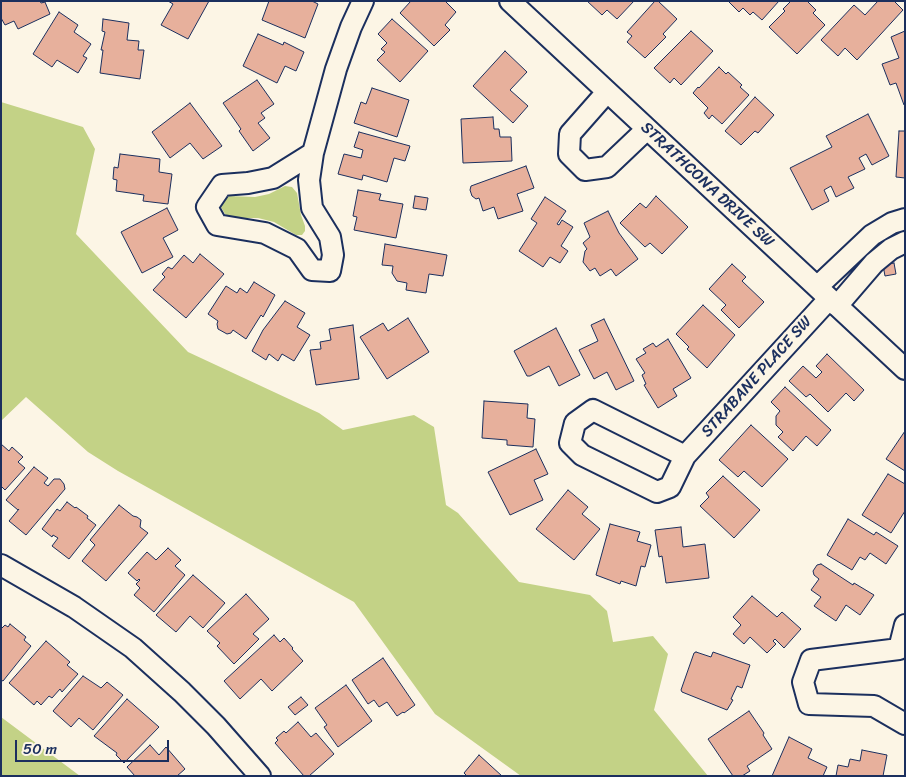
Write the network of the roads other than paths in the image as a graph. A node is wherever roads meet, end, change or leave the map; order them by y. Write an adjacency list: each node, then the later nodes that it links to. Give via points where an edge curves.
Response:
1 (363, 1): 5 (street, via 336,69)
2 (510, 1): 3 (street, STRATHCONA DRIVE SW)
3 (607, 92): 4 (street, STRATHCONA DRIVE SW); 4 (street, via 570,134 569,154 584,170 607,167)
4 (646, 129): 8 (street, STRATHCONA DRIVE SW)
5 (313, 152): 5 (street, via 273,178 222,185 207,207 217,224 265,233 296,249 312,270 330,271 334,255 330,236 312,208 309,180)
6 (905, 219): 8 (street, via 872,235)
7 (905, 242): 8 (street)
8 (828, 297): 9 (street, STRATHCONA DRIVE SW); 10 (street, STRABANE PLACE SW)
9 (905, 369)
10 (686, 456): 10 (street, STRABANE PLACE SW, via 593,410 575,423 570,442 582,455 657,492 670,487)
11 (1, 564): 15 (street, via 74,607 133,648 216,726)
12 (905, 625): 13 (street)
13 (902, 652): 14 (street, via 812,660 803,682 809,704 874,706)
14 (905, 724)
15 (260, 776)

